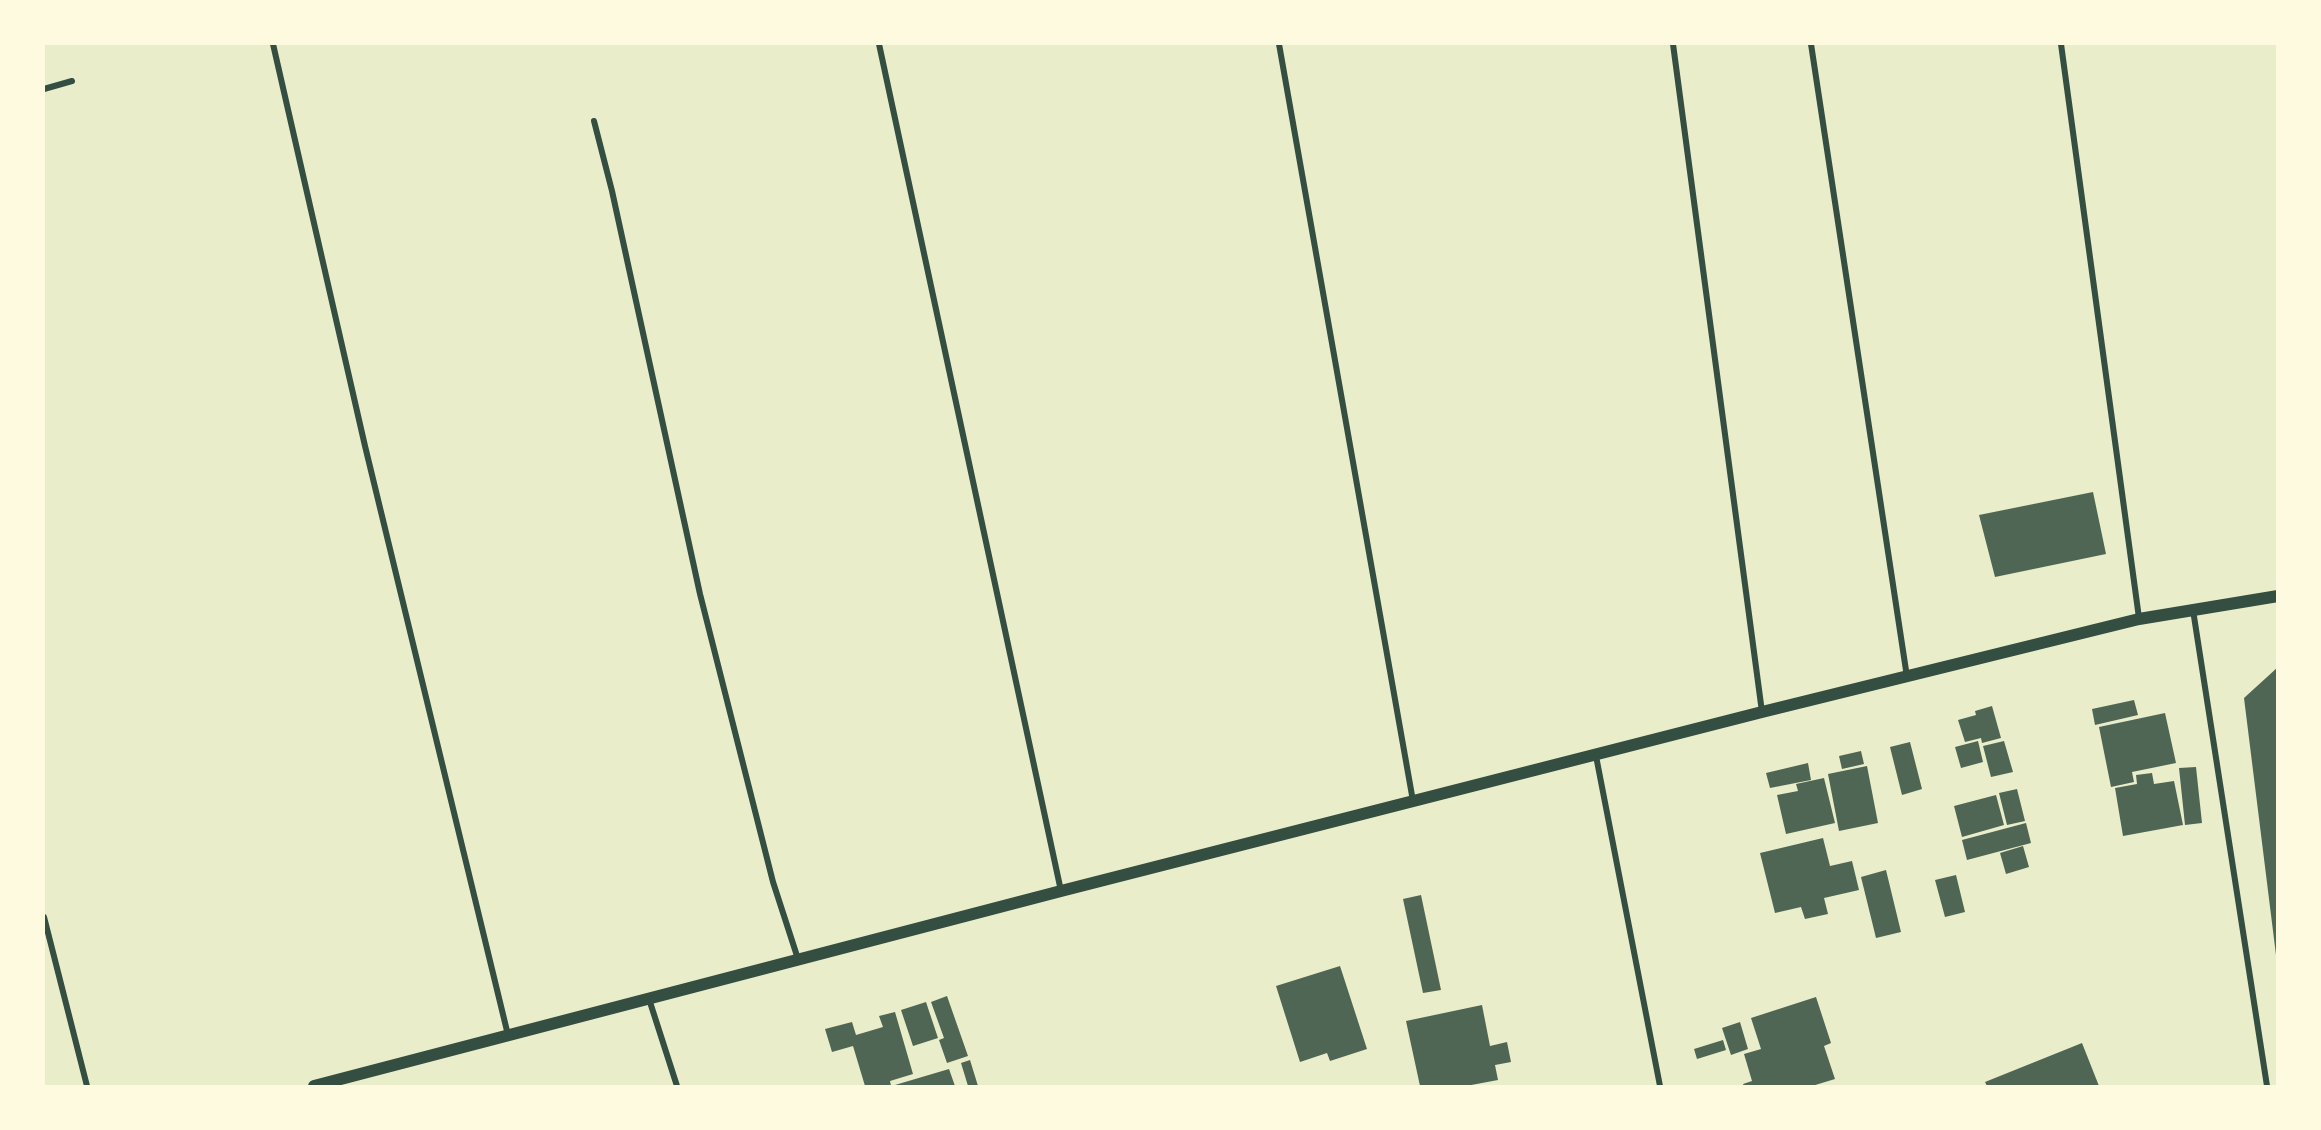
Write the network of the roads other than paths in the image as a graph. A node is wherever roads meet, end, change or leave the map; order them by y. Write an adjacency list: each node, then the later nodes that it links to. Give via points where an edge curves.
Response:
1 (273, 44): 21 (street, via 364,446)
2 (879, 44): 17 (street)
3 (1279, 44): 16 (street)
4 (1673, 44): 14 (street)
5 (1811, 44): 13 (street)
6 (2061, 44): 12 (street)
7 (72, 81): 8 (street)
8 (44, 89)
9 (594, 121): 19 (street, via 700,594 773,882)
10 (2277, 596): 11 (main road)
11 (2193, 609): 12 (main road); 26 (street)
12 (2139, 619): 13 (main road)
13 (1907, 678): 14 (main road)
14 (1762, 712): 15 (main road)
15 (1596, 756): 16 (main road); 25 (street)
16 (1414, 802): 17 (main road)
17 (1061, 891): 19 (main road)
18 (44, 917): 22 (street)
19 (798, 959): 20 (main road)
20 (648, 998): 21 (main road); 24 (street)
21 (508, 1035): 23 (main road)
22 (87, 1086)
23 (314, 1086)
24 (677, 1086)
25 (1660, 1086)
26 (2267, 1086)

